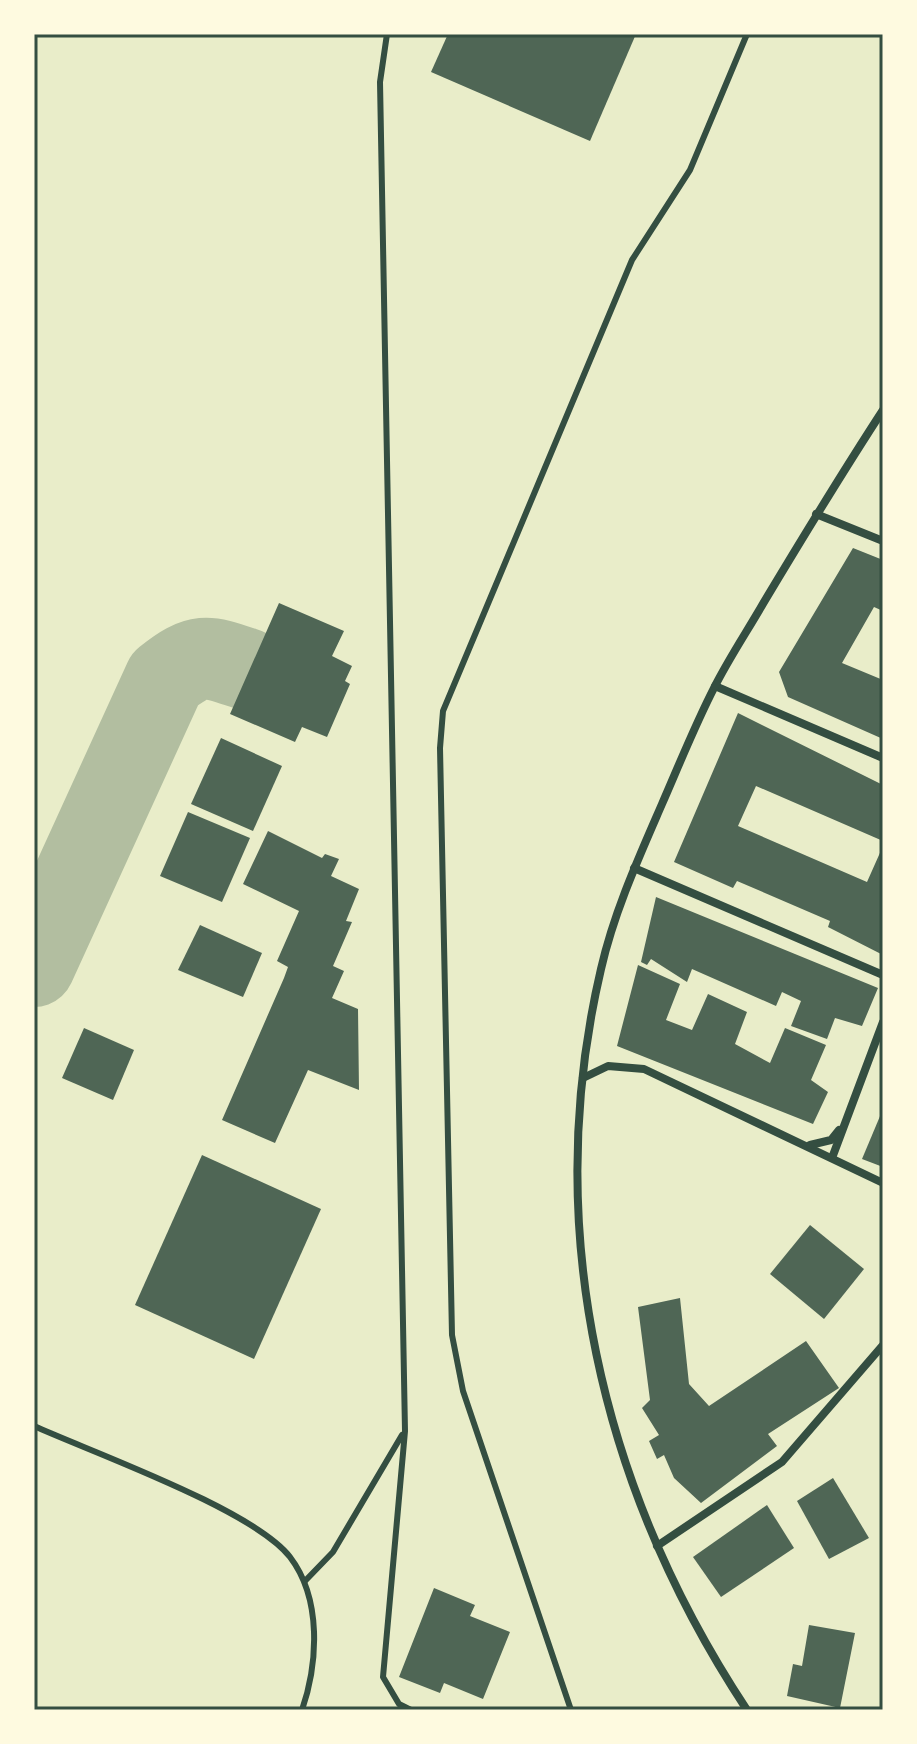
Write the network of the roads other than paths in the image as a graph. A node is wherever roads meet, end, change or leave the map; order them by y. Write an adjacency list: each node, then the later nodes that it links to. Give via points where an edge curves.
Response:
1 (387, 34): 18 (lane, via 380,98)
2 (747, 34): 23 (lane, via 690,170 632,260 443,711 452,1335 463,1391)
3 (883, 410): 4 (street)
4 (816, 514): 5 (street); 6 (street)
5 (883, 541)
6 (715, 686): 7 (street); 8 (street)
7 (883, 758)
8 (634, 868): 9 (street); 11 (street, via 601,968)
9 (883, 975)
10 (883, 1022): 12 (street)
11 (583, 1078): 13 (street, via 608,1066 644,1069); 19 (street, via 576,1131 577,1217 588,1314 610,1421)
12 (841, 1128): 13 (street, via 831,1140); 14 (street)
13 (809, 1145): 14 (street)
14 (832, 1158): 15 (street)
15 (883, 1183)
16 (883, 1345): 19 (street, via 782,1462)
17 (34, 1426): 20 (lane, via 243,1519 289,1555)
18 (405, 1431): 20 (lane, via 333,1552); 22 (lane, via 383,1677 399,1704)
19 (657, 1546): 24 (street)
20 (305, 1581): 21 (lane, via 315,1661)
21 (302, 1710)
22 (411, 1710)
23 (571, 1710)
24 (747, 1710)

